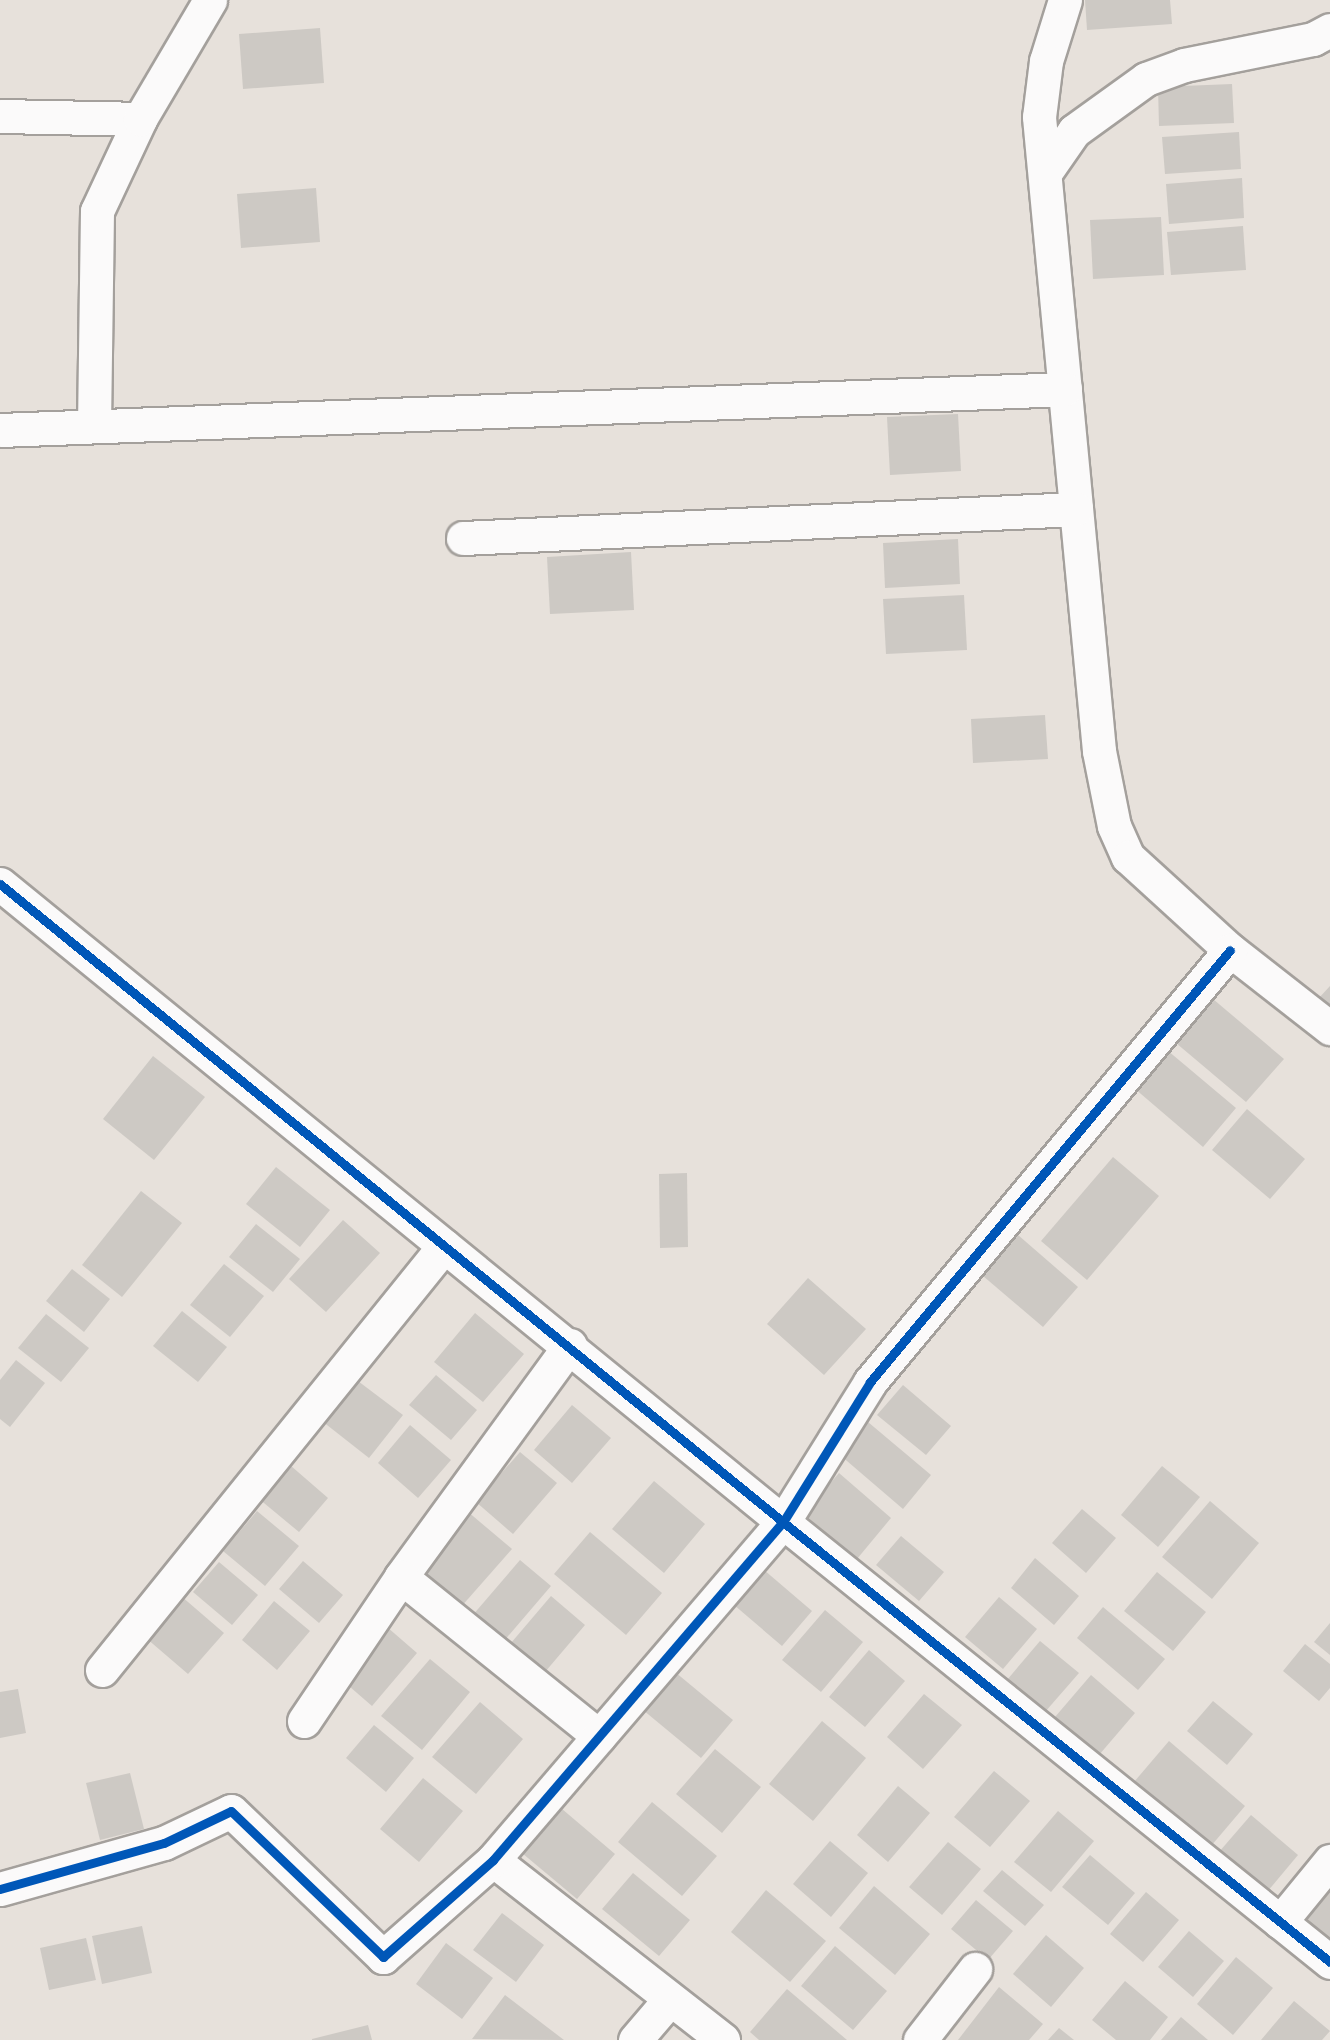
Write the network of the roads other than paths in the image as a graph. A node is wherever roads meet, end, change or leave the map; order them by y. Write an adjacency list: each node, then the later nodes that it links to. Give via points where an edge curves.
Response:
1 (211, 0): 5 (street)
2 (1065, 0): 6 (street, via 1046,61 1039,117)
3 (1330, 30): 6 (street, via 1312,39 1184,65 1146,79 1074,131)
4 (0, 116): 5 (street)
5 (140, 119): 8 (street, via 97,211)
6 (1045, 173): 7 (street)
7 (1065, 389): 8 (street); 10 (street)
8 (94, 426): 9 (street)
9 (0, 430)
10 (1076, 509): 11 (street); 13 (street, via 1098,751 1114,826 1128,857)
11 (463, 538)
12 (0, 884): 15 (street)
13 (1230, 950): 14 (street); 17 (street, via 870,1382)
14 (1330, 1028)
15 (444, 1246): 16 (street); 19 (street)
16 (570, 1345): 17 (street); 18 (street)
17 (783, 1522): 21 (street); 25 (street)
18 (401, 1577): 20 (street); 21 (street)
19 (102, 1670)
20 (304, 1721)
21 (599, 1737): 22 (street)
22 (493, 1860): 24 (street, via 383,1957 231,1811 164,1843); 28 (street)
23 (1330, 1861): 25 (street)
24 (0, 1889)
25 (1280, 1922): 26 (street)
26 (1330, 1962)
27 (975, 1969): 31 (street)
28 (670, 1999): 29 (street); 30 (street)
29 (635, 2040)
30 (723, 2040)
31 (920, 2040)

